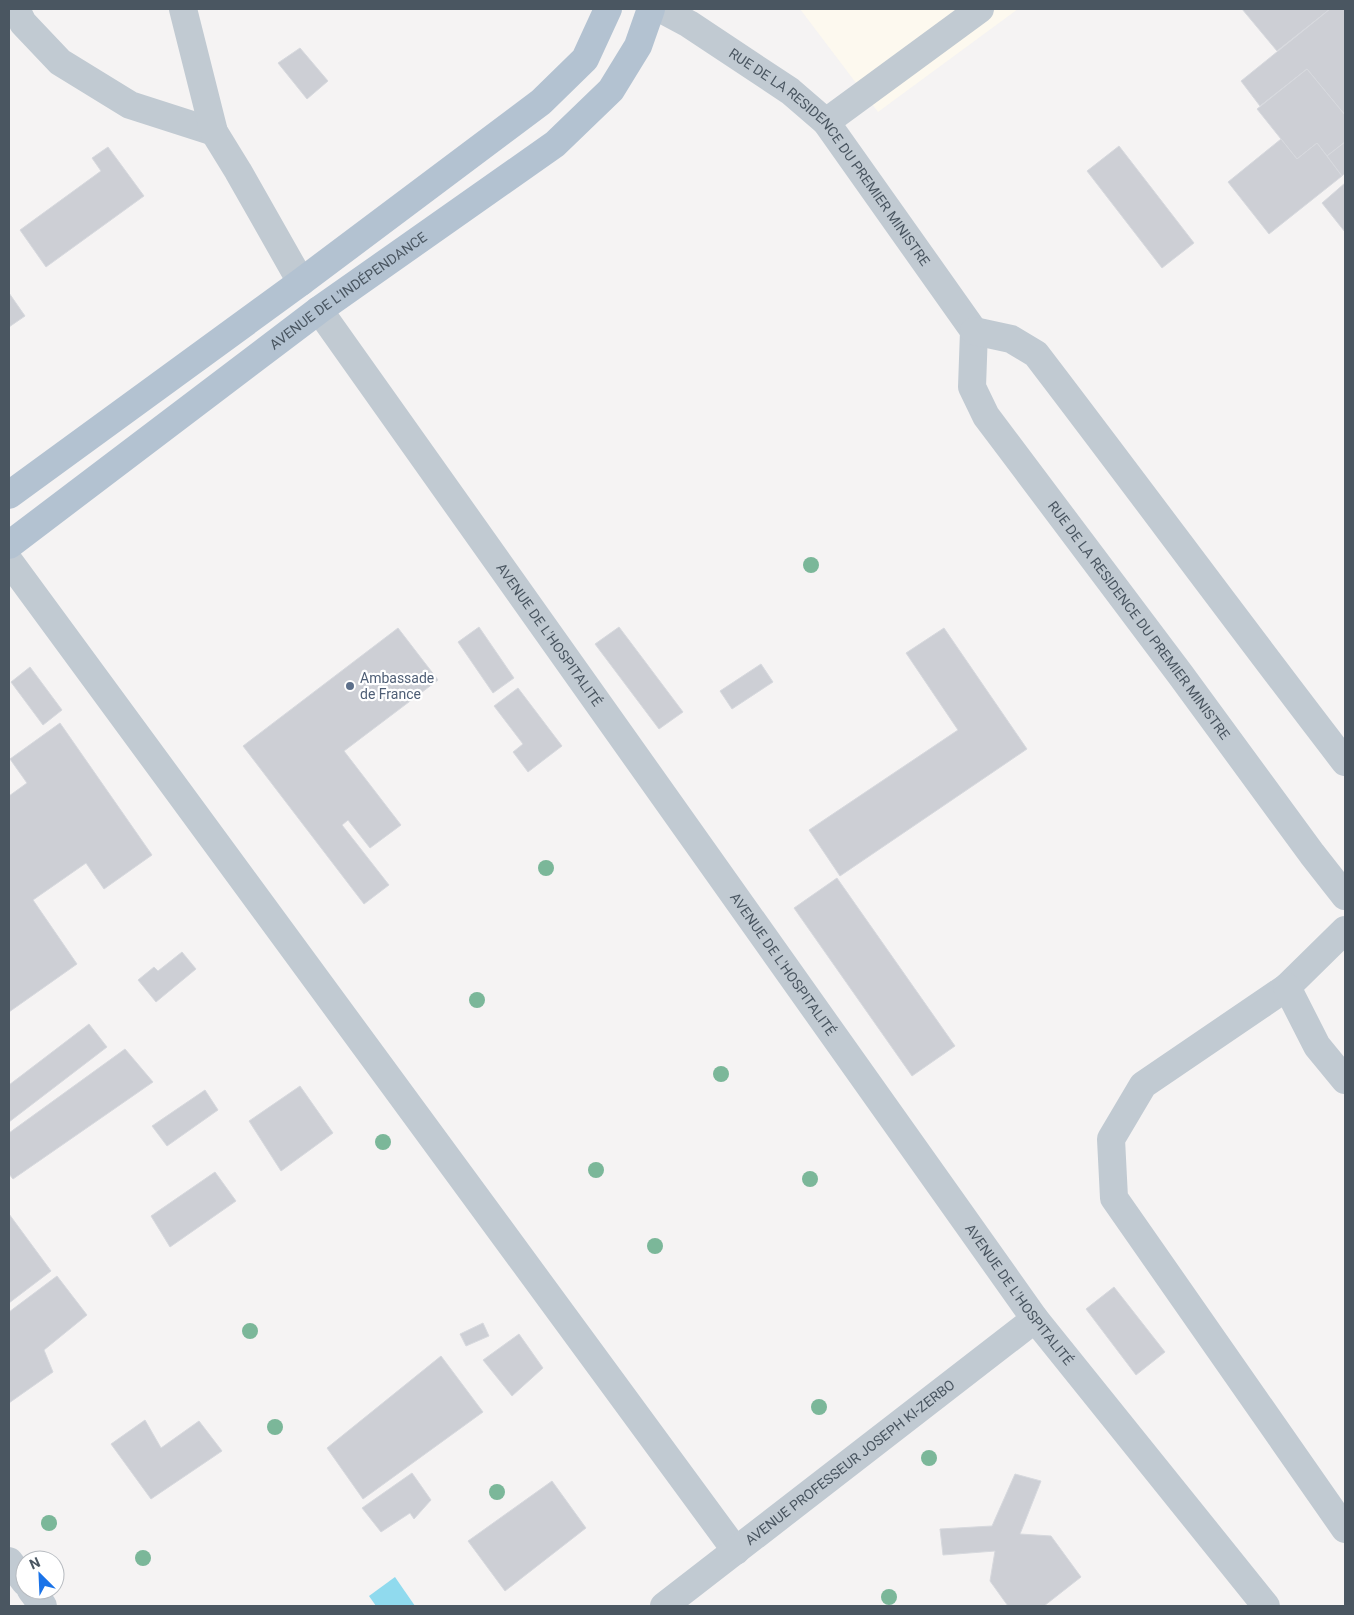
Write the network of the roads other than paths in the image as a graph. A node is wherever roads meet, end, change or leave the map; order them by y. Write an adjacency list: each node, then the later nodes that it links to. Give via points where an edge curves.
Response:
1 (16, 9): 8 (street, via 23,23 60,62 130,105)
2 (182, 9): 8 (street)
3 (608, 9): 9 (main road, via 585,59 541,102)
4 (651, 9): 10 (main road, AVENUE DE L'INDÉPENDANCE, via 638,46 612,90 555,144)
5 (661, 9): 7 (street, RUE DE LA RESIDENCE DU PREMIER MINISTRE, via 790,91)
6 (980, 9): 7 (street)
7 (826, 122): 11 (street, RUE DE LA RESIDENCE DU PREMIER MINISTRE)
8 (214, 132): 9 (street)
9 (301, 282): 12 (main road)
10 (318, 310): 13 (main road, AVENUE DE L'INDÉPENDANCE); 20 (street, AVENUE DE L'HOSPITALITÉ)
11 (974, 331): 15 (street, via 1011,339 1036,354); 16 (street, RUE DE LA RESIDENCE DU PREMIER MINISTRE, via 972,387 986,416)
12 (9, 495)
13 (9, 545)
14 (9, 562): 22 (street)
15 (1345, 762)
16 (1345, 896)
17 (1345, 930): 18 (street)
18 (1287, 987): 19 (street, via 1316,1046); 21 (street, via 1143,1085 1110,1139 1114,1198)
19 (1345, 1080)
20 (1035, 1319): 22 (street, AVENUE PROFESSEUR JOSEPH KI-ZERBO); 24 (street, AVENUE DE L'HOSPITALITÉ)
21 (1345, 1529)
22 (736, 1551): 23 (street, AVENUE PROFESSEUR JOSEPH KI-ZERBO)
23 (664, 1606)
24 (1266, 1606)

